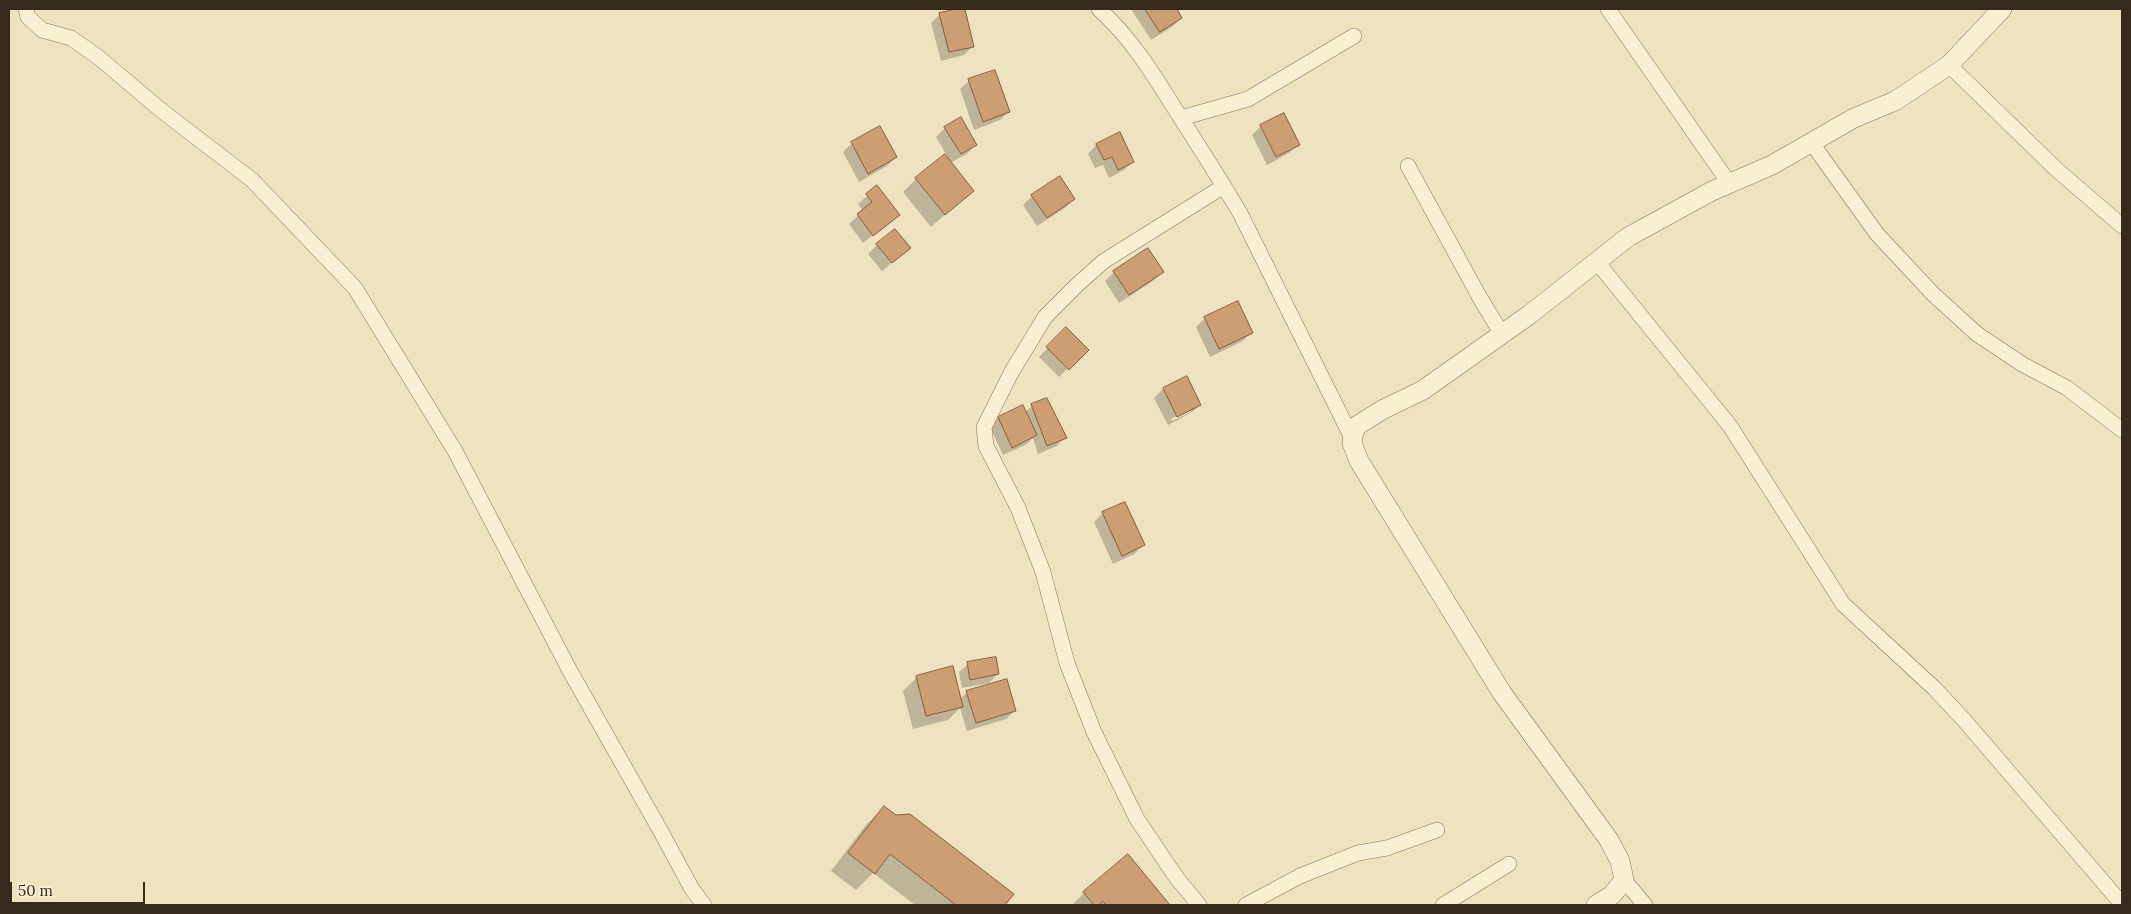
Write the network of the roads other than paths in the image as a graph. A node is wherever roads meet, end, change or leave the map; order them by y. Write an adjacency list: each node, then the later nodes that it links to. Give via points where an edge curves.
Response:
1 (26, 9): 21 (street, via 28,17 42,30 71,38 252,180 355,288 454,451 570,671)
2 (1098, 9): 7 (street, via 1120,29)
3 (1608, 9): 10 (street)
4 (2002, 9): 6 (street)
5 (1354, 36): 7 (street, via 1248,99)
6 (1949, 65): 8 (street, via 1895,101 1854,118); 12 (street, via 2056,169)
7 (1181, 118): 11 (street)
8 (1811, 142): 10 (street, via 1772,165); 15 (street, via 1877,234 1933,294 1977,334 2022,364 2067,388)
9 (1408, 166): 14 (street)
10 (1729, 183): 13 (street, via 1628,238)
11 (1224, 186): 16 (street); 22 (street, via 1104,261 1045,317 1011,373 984,428 986,446 1018,508 1043,572 1067,663 1094,732 1137,819)
12 (2122, 226)
13 (1597, 262): 14 (street); 20 (street, via 1730,426 1843,604 1964,720)
14 (1502, 334): 16 (street, via 1423,390 1358,425)
15 (2122, 430)
16 (1352, 438): 19 (street, via 1359,461 1502,693 1609,840 1620,861)
17 (1437, 830): 23 (street, via 1387,848 1358,853 1300,876)
18 (1509, 864): 24 (street)
19 (1624, 880): 25 (street, via 1612,895); 26 (street)
20 (2122, 904)
21 (704, 905)
22 (1199, 905)
23 (1246, 905)
24 (1443, 905)
25 (1596, 905)
26 (1645, 905)

